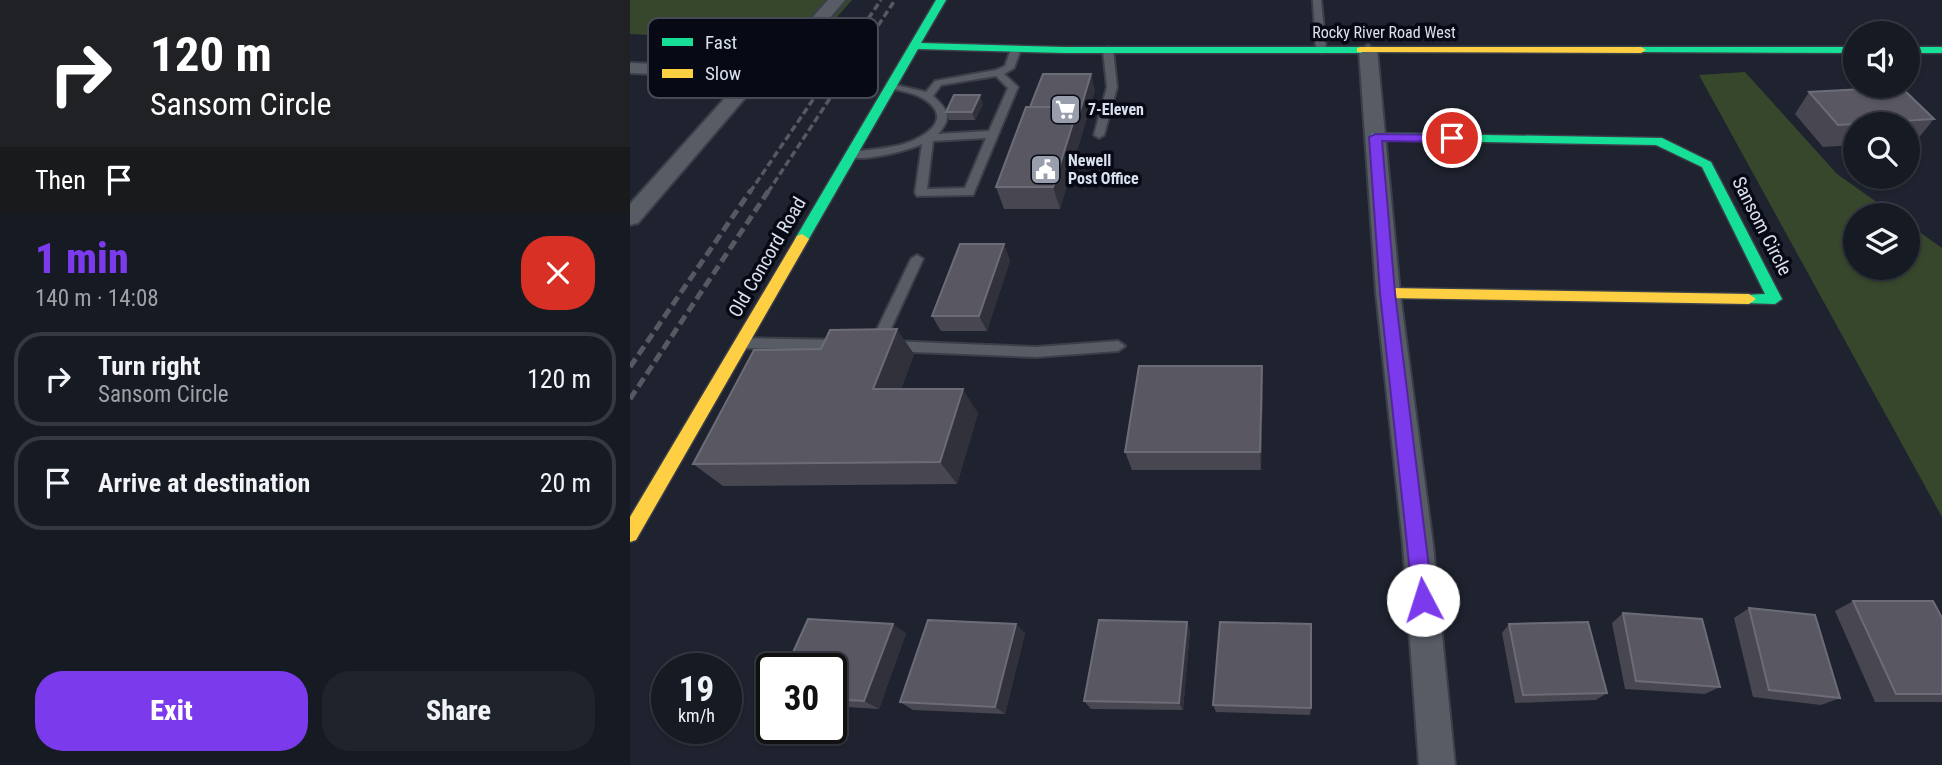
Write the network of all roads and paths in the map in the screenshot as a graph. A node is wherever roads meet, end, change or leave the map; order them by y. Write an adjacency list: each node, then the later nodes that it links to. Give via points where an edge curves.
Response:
1 (837, 0): 4 (street)
2 (941, 0): 5 (street, Old Concord Road)
3 (1317, 0): 8 (lane)
4 (823, 18)
5 (913, 46): 6 (street, Rocky River Road West); 16 (street, Old Concord Road)
6 (1016, 49): 7 (street, Rocky River Road West); 15 (lane, via 1009,68)
7 (1108, 50): 8 (street, Rocky River Road West); 20 (lane, via 1112,87)
8 (1321, 50): 9 (street, Rocky River Road West)
9 (1368, 50): 10 (street, Rocky River Road West); 21 (street)
10 (1843, 50)
11 (1920, 50): 12 (street)
12 (1942, 50)
13 (630, 68): 14 (street)
14 (648, 69)
15 (998, 73): 17 (lane, via 938,83); 19 (lane, via 1013,87)
16 (890, 85): 17 (lane); 23 (street, Old Concord Road)
17 (928, 96): 22 (lane, via 943,115 940,127)
18 (735, 98): 24 (street)
19 (993, 134): 22 (lane); 22 (lane, via 969,192 921,193)
20 (1099, 135)
21 (1375, 137): 26 (street); 26 (street, Sansom Circle, via 1658,141 1707,165 1775,299)
22 (928, 138): 23 (lane, via 899,149)
23 (849, 155): 27 (street, Old Concord Road)
24 (630, 218)
25 (917, 259): 28 (lane)
26 (1388, 293): 31 (street, via 1418,545)
27 (742, 343): 28 (lane); 30 (street, Old Concord Road)
28 (876, 345): 29 (lane, via 1037,352)
29 (1118, 346)
30 (630, 534)
31 (1437, 765)

